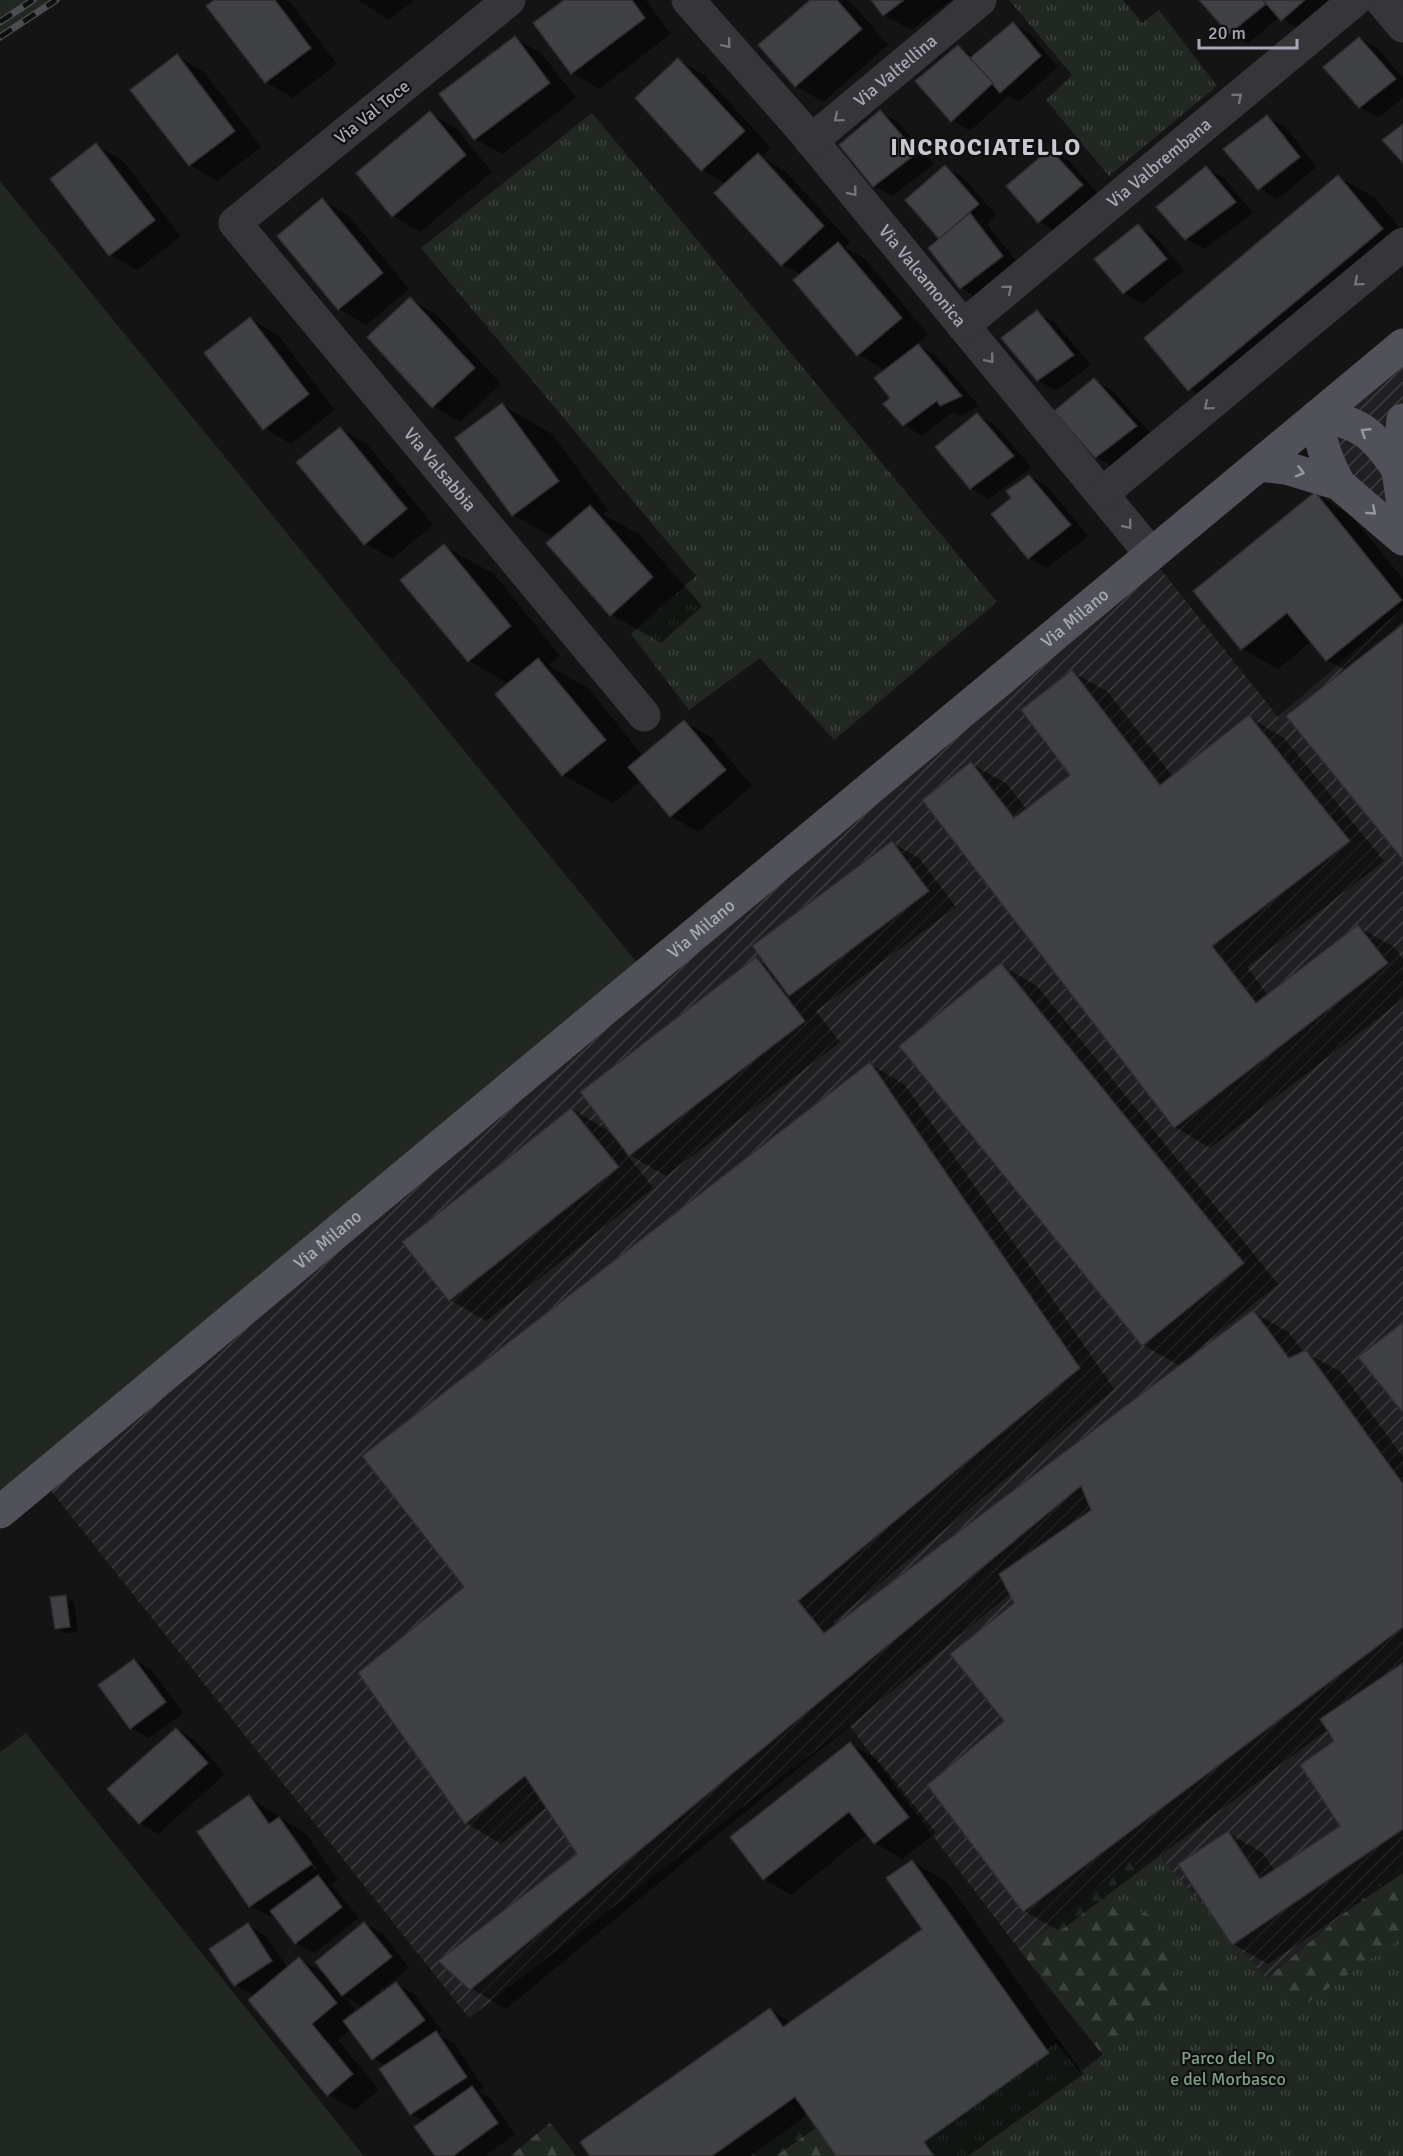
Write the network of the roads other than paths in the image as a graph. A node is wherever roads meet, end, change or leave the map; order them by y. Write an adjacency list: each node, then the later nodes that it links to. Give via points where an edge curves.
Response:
1 (509, 0): 8 (street, Via Val Toce)
2 (688, 0): 7 (street, Via Valcamonica, one-way to 7)
3 (980, 0): 7 (street, Via Valtellina, one-way to 7)
4 (1355, 0): 10 (street, Via Valbrembana, one-way to 4)
5 (1381, 0): 6 (street)
6 (1403, 26)
7 (811, 141): 10 (street, Via Valcamonica, one-way to 10)
8 (235, 223): 21 (street, Via Valsabbia)
9 (1403, 244): 17 (street, one-way to 17)
10 (963, 326): 17 (street, Via Valcamonica, one-way to 17)
11 (1403, 345): 12 (main road, Via Milano)
12 (1318, 416): 14 (main road, Via Milano); 15 (main road, one-way to 12, via 1371,435 1342,418); 16 (main road, via 1326,459)
13 (1403, 420): 15 (main road)
14 (1259, 465): 16 (main road, one-way to 16, via 1286,468); 20 (main road, Via Milano)
15 (1398, 471): 18 (main road)
16 (1340, 484): 19 (main road, one-way to 19)
17 (1103, 492): 20 (street, Via Valcamonica, one-way to 20)
18 (1403, 505)
19 (1403, 539)
20 (1151, 554): 22 (main road, Via Milano)
21 (644, 715)
22 (0, 1512)

